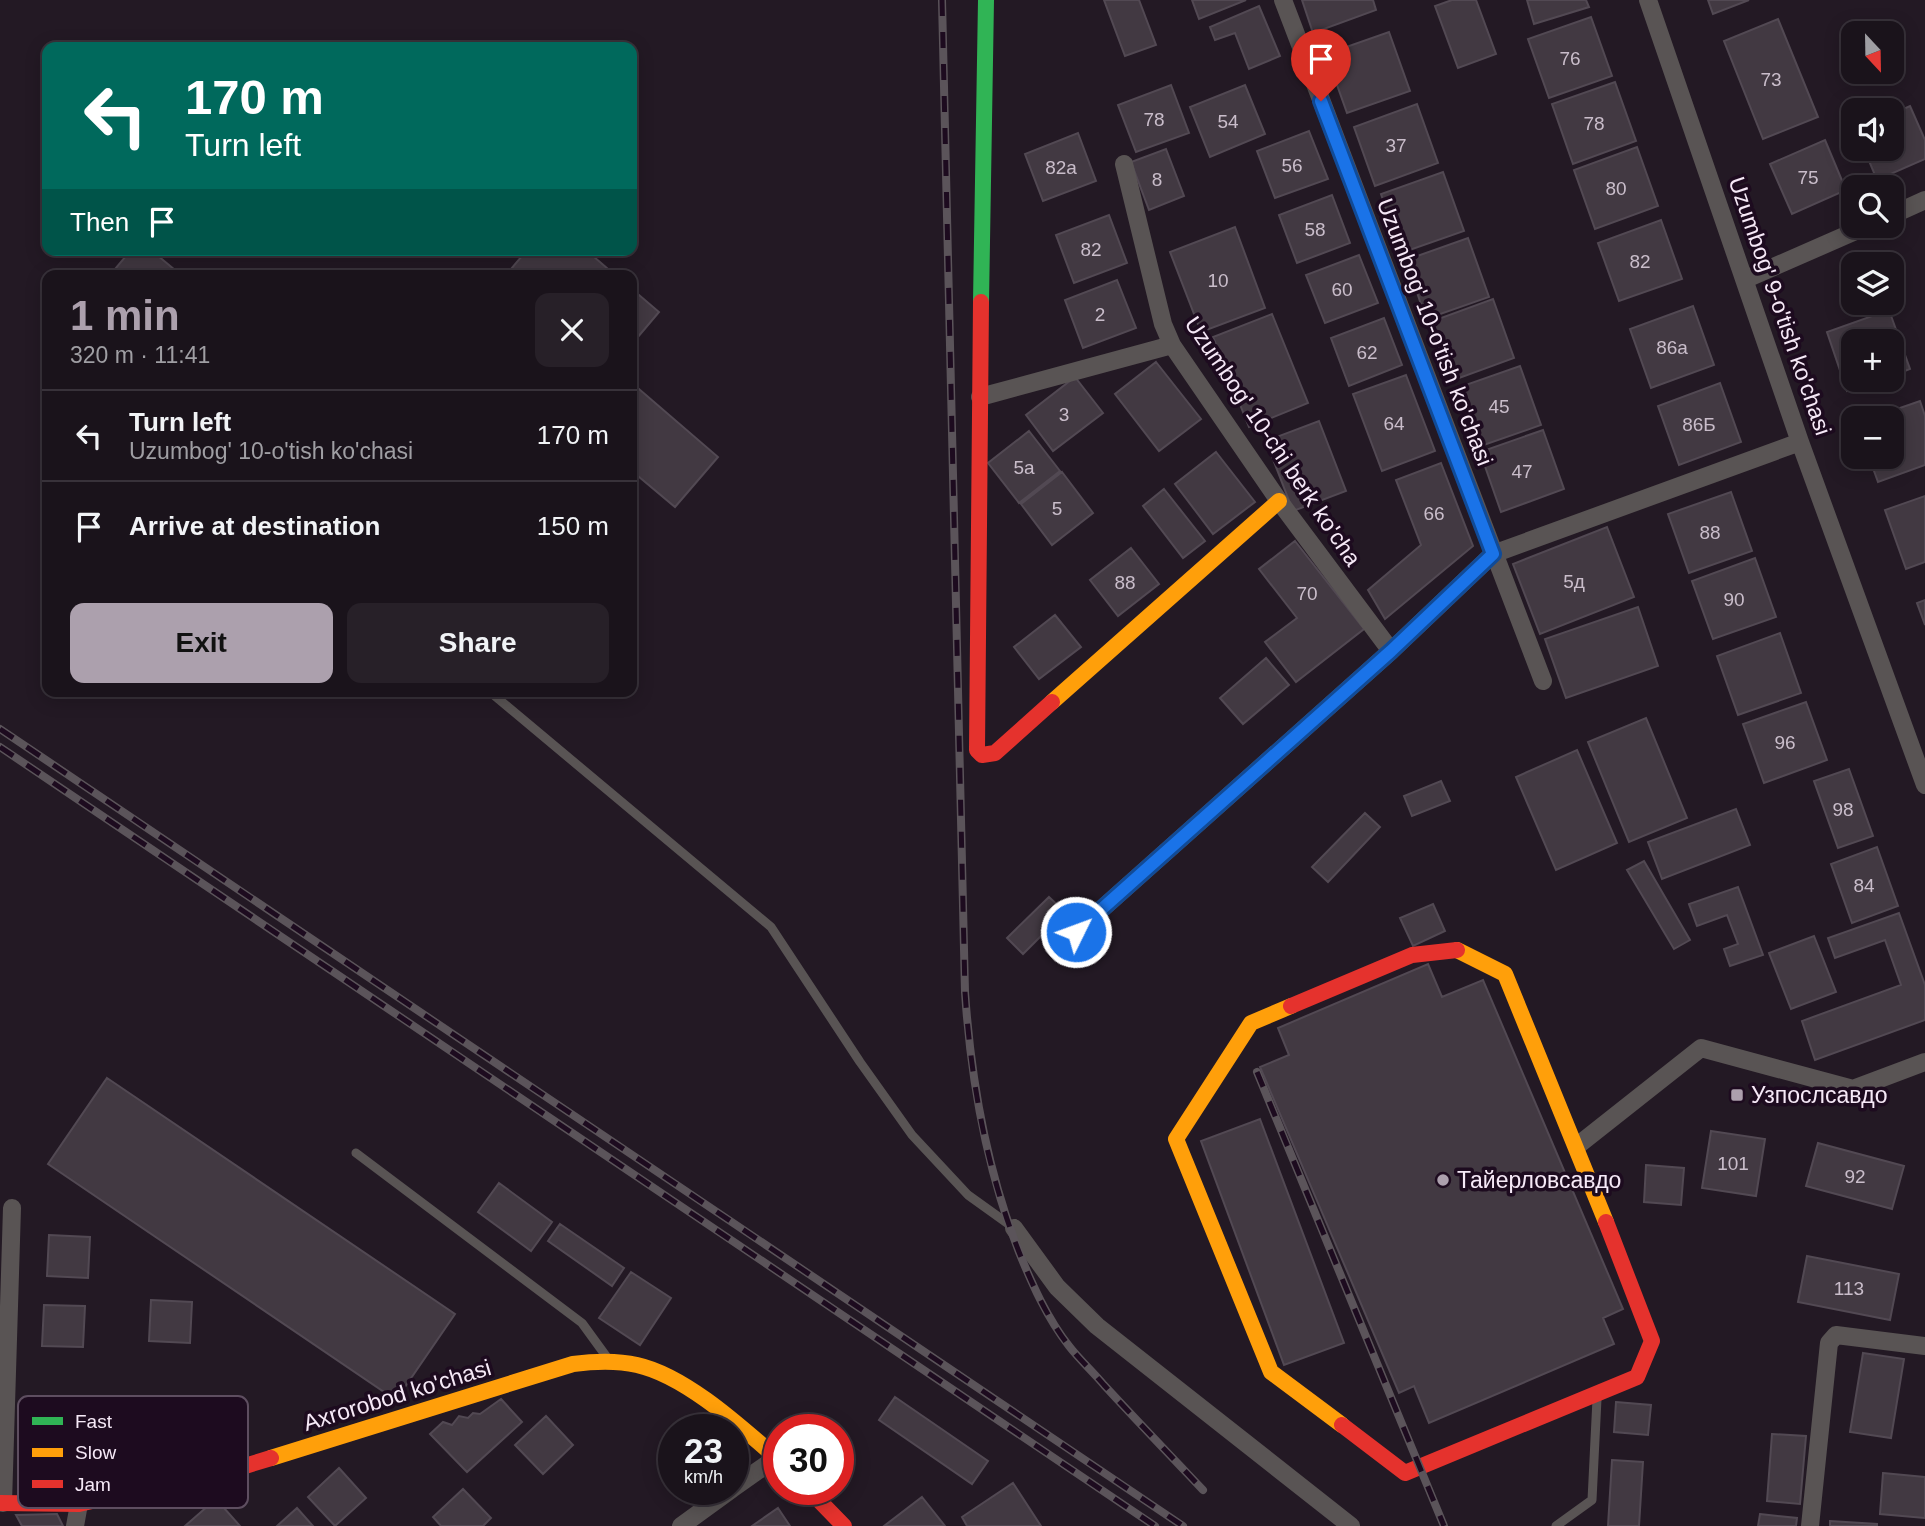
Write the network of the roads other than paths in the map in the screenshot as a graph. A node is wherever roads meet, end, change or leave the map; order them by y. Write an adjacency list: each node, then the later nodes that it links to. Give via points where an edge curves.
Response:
1 (986, 0): 10 (street)
2 (1283, 0): 13 (street, Uzumbog' 10-o'tish ko'chasi)
3 (1648, 0): 8 (street, Uzumbog' 9-o'tish ko'chasi)
4 (1124, 164): 9 (street, Uzumbog' 10-chi berk ko'cha)
5 (1925, 201): 6 (street)
6 (1904, 210)
7 (1841, 237): 8 (street)
8 (1746, 279): 11 (street, Uzumbog' 9-o'tish ko'chasi)
9 (1172, 345): 10 (street); 12 (street, Uzumbog' 10-chi berk ko'cha)
10 (980, 397): 12 (street, via 975,741 982,755 995,753)
11 (1800, 442): 13 (street); 17 (street, Uzumbog' 9-o'tish ko'chasi)
12 (1279, 501): 14 (street, Uzumbog' 10-chi berk ko'cha)
13 (1493, 554): 14 (street); 15 (street, Uzumbog' 10-o'tish ko'chasi)
14 (1391, 651): 18 (street)
15 (1543, 681)
16 (496, 697): 23 (lane, via 771,927 912,1135 968,1195)
17 (1925, 785)
18 (1076, 932)
19 (1925, 1062): 20 (street, via 1853,1089 1701,1048)
20 (1577, 1146): 26 (street, via 1651,1341 1637,1377); 26 (street, via 1505,974 1457,950 1412,955 1251,1023 1176,1139 1271,1372 1405,1473)
21 (356, 1153): 25 (lane, via 582,1323)
22 (12, 1208): 29 (street)
23 (1014, 1228): 36 (street, via 1057,1287 1097,1325)
24 (1925, 1346): 38 (street, via 1836,1335 1829,1343)
25 (609, 1360): 27 (street, Axrorobod ko'chasi, via 650,1367 695,1390); 28 (street, Axrorobod ko'chasi, via 573,1364)
26 (1597, 1394): 37 (lane, via 1592,1500)
27 (763, 1447)
28 (248, 1465)
29 (1, 1503)
30 (711, 1505): 34 (street)
31 (824, 1505): 35 (street)
32 (78, 1508): 33 (street)
33 (75, 1526)
34 (681, 1526)
35 (844, 1526)
36 (1352, 1526)
37 (1556, 1526)
38 (1810, 1526)

